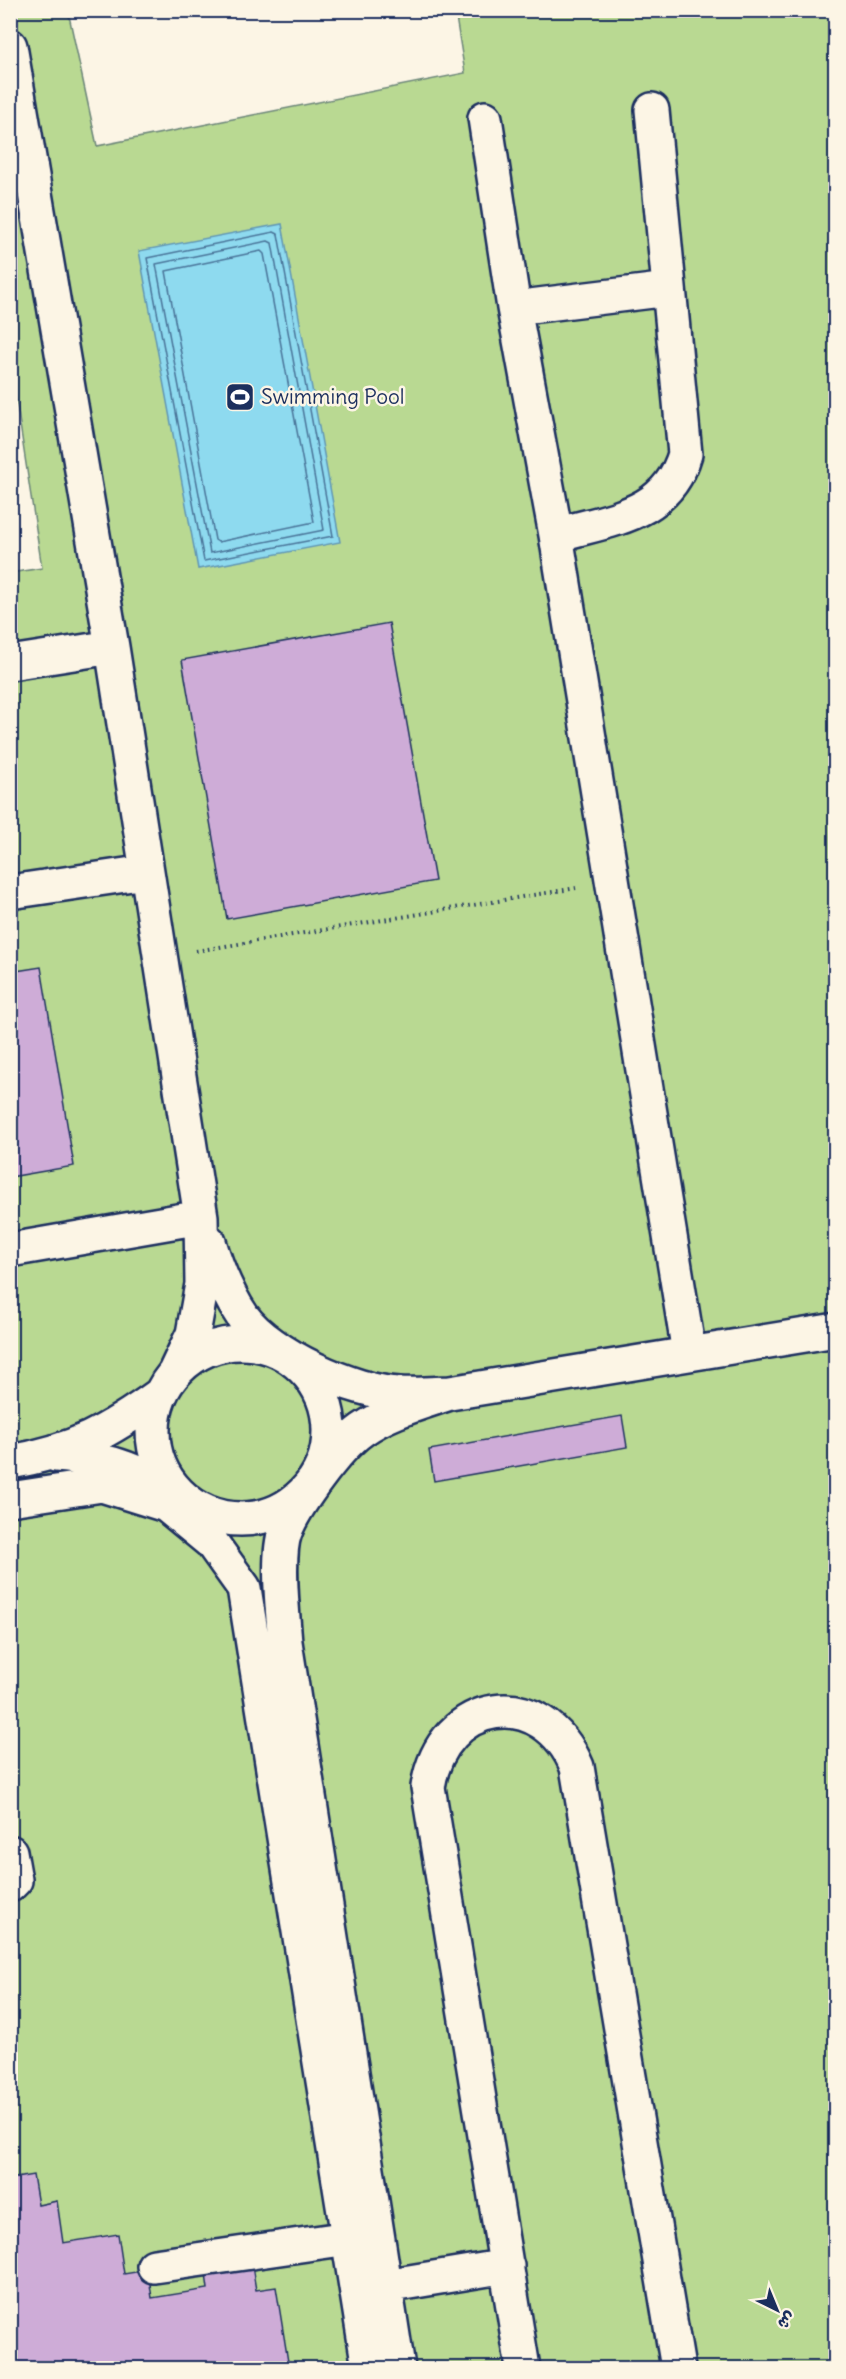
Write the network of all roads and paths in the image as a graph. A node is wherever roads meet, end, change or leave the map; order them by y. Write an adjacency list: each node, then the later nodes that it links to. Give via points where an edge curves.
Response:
1 (10, 46): 7 (street)
2 (652, 110): 4 (street)
3 (485, 118): 5 (street)
4 (669, 289): 5 (street); 6 (street, via 685,454 679,473 669,490 640,510)
5 (514, 308): 6 (street)
6 (556, 535): 10 (street)
7 (112, 647): 8 (street); 9 (street)
8 (10, 663)
9 (146, 872): 11 (street); 12 (street)
10 (612, 882): 12 (path); 16 (street)
11 (10, 892)
12 (160, 957): 13 (street)
13 (201, 1217): 14 (street); 17 (street, via 219,1275 244,1318); 18 (street, via 202,1284 197,1314 193,1334)
14 (10, 1251)
15 (836, 1330): 16 (street)
16 (689, 1353): 19 (street)
17 (286, 1354): 18 (street, via 258,1343 228,1344 199,1353); 19 (street, via 350,1384 398,1394); 22 (street, via 308,1372 323,1397 329,1425 326,1454)
18 (168, 1383): 20 (street, via 127,1419); 24 (street, via 153,1420 154,1448 163,1474)
19 (450, 1393): 22 (street, via 362,1430)
20 (52, 1455): 21 (street); 24 (street, via 97,1458 141,1472)
21 (10, 1462)
22 (314, 1480): 24 (street, via 298,1498 276,1512 252,1519 236,1519); 25 (street, via 284,1533 280,1585)
23 (10, 1499): 28 (street, via 102,1485 166,1505 211,1542 244,1588)
24 (191, 1503): 25 (street, via 244,1551 264,1586)
25 (285, 1642): 31 (street)
26 (10, 1852): 27 (street, via 15,1880)
27 (10, 1885)
28 (349, 2238): 29 (street); 32 (street)
29 (154, 2266)
30 (507, 2266): 31 (street); 34 (street); 35 (street, via 428,1787 435,1759 449,1735 481,1715 499,1711 539,1720 556,1732 570,1748 577,1767)
31 (385, 2286): 33 (street)
32 (369, 2368)
33 (398, 2368)
34 (523, 2368)
35 (678, 2368)

